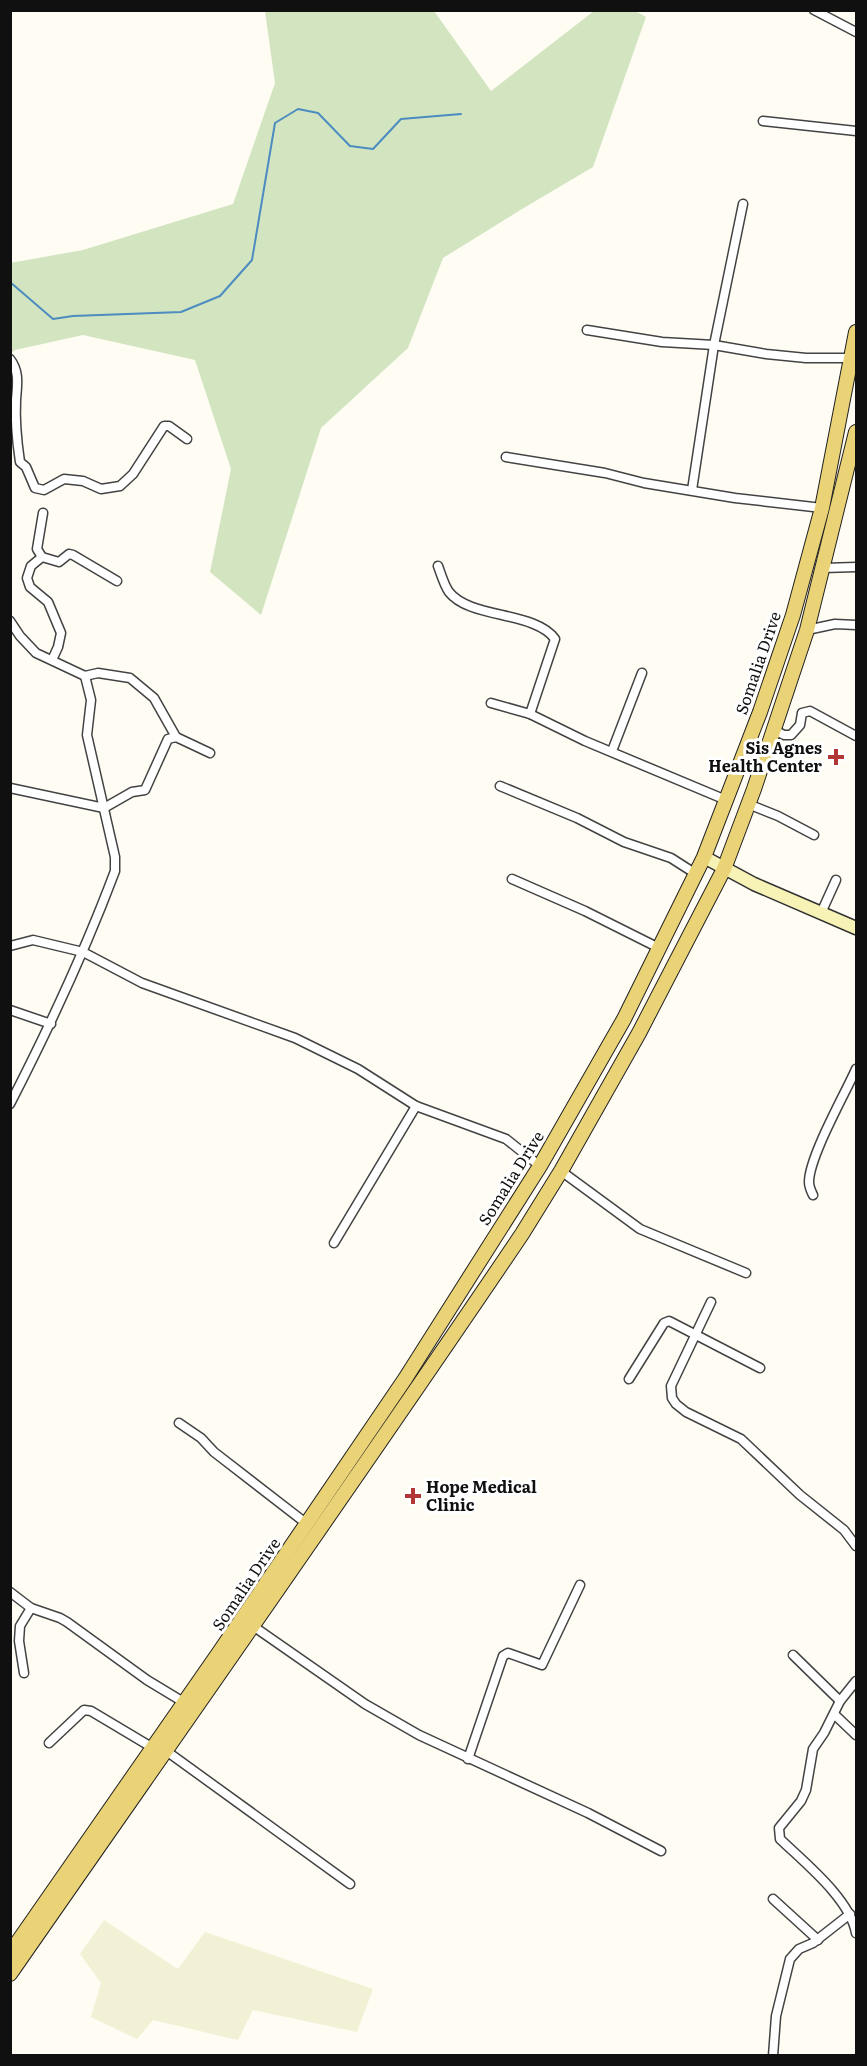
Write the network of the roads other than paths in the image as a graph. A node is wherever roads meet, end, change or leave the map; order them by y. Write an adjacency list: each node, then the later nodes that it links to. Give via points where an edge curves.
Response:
1 (814, 10): 2 (street)
2 (856, 32)
3 (763, 121): 4 (street)
4 (856, 131)
5 (743, 204): 8 (street)
6 (587, 330): 8 (street, via 662,342)
7 (856, 332): 9 (main road, Somalia Drive)
8 (714, 345): 9 (street, via 806,358); 15 (street)
9 (852, 358): 16 (main road, Somalia Drive)
10 (10, 359): 12 (street, via 18,380 20,462 35,488 44,490 64,479 83,481 101,489 120,486 133,474 164,426)
11 (856, 432): 14 (main road, Somalia Drive)
12 (187, 439)
13 (506, 457): 15 (street)
14 (853, 466): 21 (main road, Somalia Drive)
15 (692, 490): 16 (street)
16 (822, 508): 38 (main road, Somalia Drive, via 793,615)
17 (43, 513): 18 (street, via 37,549)
18 (42, 557): 22 (street, via 59,562 73,555); 26 (street, via 31,566 27,578 30,588 48,602 61,633)
19 (438, 566): 30 (street, via 448,591 456,599 547,629 555,639)
20 (856, 567): 21 (street)
21 (823, 568): 25 (main road, Somalia Drive)
22 (117, 581)
23 (10, 621): 26 (street, via 36,653)
24 (856, 626): 25 (street, via 835,624)
25 (807, 630): 31 (main road, Somalia Drive)
26 (52, 660): 28 (street)
27 (642, 673): 34 (street)
28 (86, 676): 33 (street, via 98,673 130,678 154,698); 40 (street, via 91,700 87,735)
29 (491, 703): 30 (street)
30 (530, 714): 34 (street)
31 (774, 730): 32 (street, via 791,735 800,725 802,713 810,711); 39 (main road, Somalia Drive)
32 (856, 736)
33 (176, 737): 35 (street); 40 (street, via 168,739 145,790 132,792)
34 (612, 751): 38 (street)
35 (210, 753)
36 (500, 786): 44 (street, via 624,842 671,858)
37 (10, 788): 40 (street)
38 (726, 800): 42 (main road, Somalia Drive)
39 (748, 804): 41 (street); 43 (main road, Somalia Drive)
40 (104, 808): 51 (street, via 115,871)
41 (813, 836)
42 (704, 857): 43 (street); 44 (main road, Somalia Drive)
43 (724, 869): 47 (street); 58 (main road, Somalia Drive, via 639,1034)
44 (696, 874): 50 (main road, Somalia Drive)
45 (512, 879): 50 (street)
46 (836, 880): 47 (street)
47 (821, 913): 48 (street)
48 (856, 928)
49 (10, 946): 51 (street, via 33,940)
50 (659, 948): 57 (main road, Somalia Drive, via 624,1019)
51 (83, 952): 53 (street); 56 (street, via 141,983 295,1038 358,1069)
52 (10, 1010): 53 (street)
53 (51, 1024): 55 (street)
54 (856, 1069): 59 (street, via 816,1153 809,1184)
55 (10, 1104)
56 (416, 1106): 57 (street, via 506,1140); 60 (street)
57 (540, 1166): 67 (main road, Somalia Drive)
58 (561, 1171): 61 (street, via 640,1229); 72 (main road, Somalia Drive, via 522,1234)
59 (813, 1195)
60 (334, 1243)
61 (746, 1273)
62 (711, 1302): 63 (street)
63 (696, 1335): 64 (street); 65 (street, via 672,1322 664,1323); 68 (street, via 671,1386 675,1404 741,1439 844,1530)
64 (760, 1368)
65 (629, 1379)
66 (179, 1423): 67 (street)
67 (308, 1524): 77 (main road, Somalia Drive)
68 (856, 1546)
69 (580, 1585): 82 (street, via 542,1665 508,1653 502,1656)
70 (10, 1592): 71 (street)
71 (31, 1608): 74 (street, via 20,1626); 77 (street, via 67,1622)
72 (253, 1626): 81 (main road, Somalia Drive); 82 (street, via 365,1704)
73 (793, 1655): 76 (street)
74 (24, 1673)
75 (856, 1681): 76 (street)
76 (840, 1701): 78 (street)
77 (184, 1703): 81 (main road, Somalia Drive)
78 (834, 1714): 79 (street); 86 (street, via 813,1749 801,1801 779,1833 780,1839 832,1890)
79 (856, 1735)
80 (49, 1743): 81 (street, via 84,1710)
81 (159, 1749): 84 (street); 89 (main road, Somalia Drive); 90 (main road, Somalia Drive)
82 (468, 1759): 83 (street)
83 (661, 1851)
84 (350, 1884)
85 (774, 1899): 88 (street)
86 (850, 1914): 87 (street); 88 (street)
87 (856, 1933)
88 (818, 1940): 91 (street, via 799,1949 790,1959 776,2016)
89 (10, 1953)
90 (10, 1974)
91 (773, 2055)

